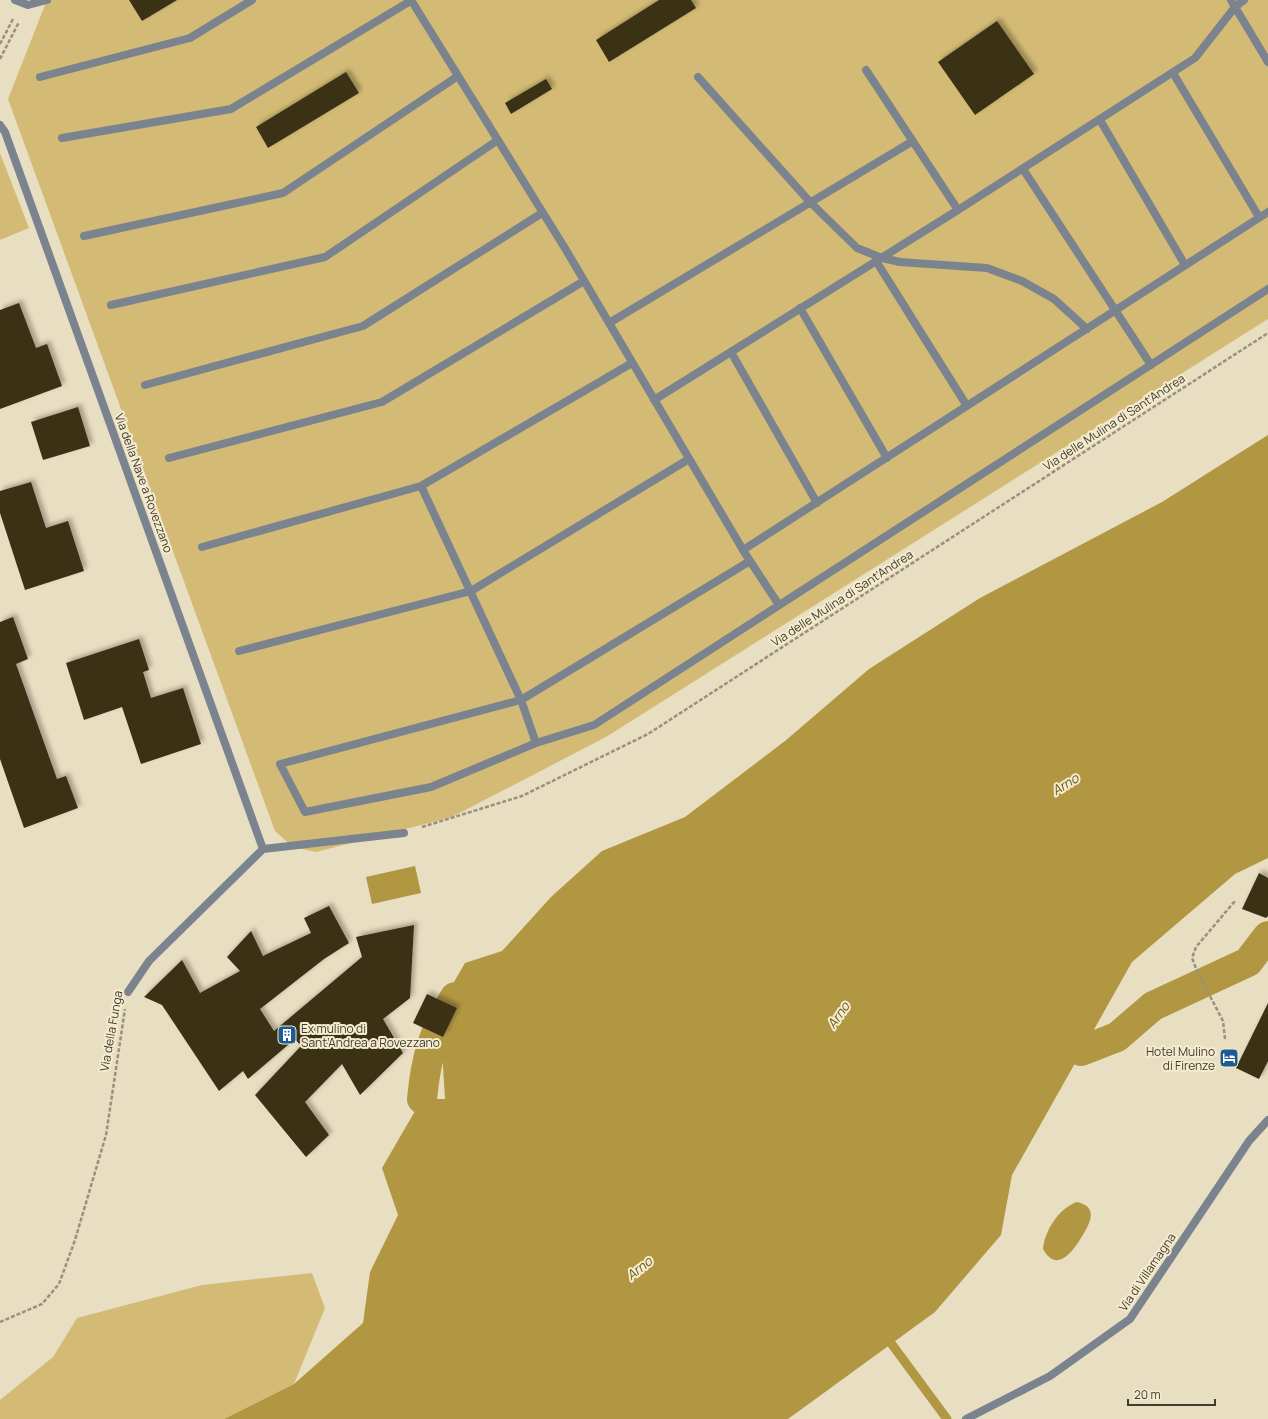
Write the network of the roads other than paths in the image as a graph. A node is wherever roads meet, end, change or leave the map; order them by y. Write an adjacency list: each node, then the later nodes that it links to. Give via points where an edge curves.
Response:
1 (46, 0): 5 (street)
2 (252, 0): 11 (street, via 190,38)
3 (412, 0): 10 (street); 15 (street, via 231,109)
4 (1244, 0): 6 (street)
5 (21, 2)
6 (1233, 4): 7 (street); 9 (street, via 1195,58)
7 (1268, 62)
8 (866, 70): 17 (street)
9 (1173, 73): 13 (street); 23 (street)
10 (458, 76): 16 (street); 24 (street, via 283,193)
11 (40, 77)
12 (698, 77): 19 (street)
13 (1100, 120): 18 (street); 26 (street)
14 (0, 125): 54 (street, Via della Nave a Rovezzano, via 5,132)
15 (62, 138)
16 (498, 140): 22 (street); 29 (street, via 325,257)
17 (913, 141): 19 (street); 20 (street)
18 (1023, 169): 20 (street); 31 (street)
19 (810, 202): 25 (street, via 858,248); 32 (street)
20 (958, 210): 25 (street)
21 (1268, 212): 23 (street)
22 (542, 213): 27 (street); 37 (street, via 362,326)
23 (1259, 217): 26 (street)
24 (84, 236)
25 (879, 260): 30 (street); 33 (street, via 987,268 1022,281 1054,300); 39 (street)
26 (1186, 265): 31 (street)
27 (584, 281): 32 (street); 40 (street, via 382,402)
28 (1268, 289): 36 (street)
29 (111, 304)
30 (800, 308): 34 (street); 41 (street)
31 (1114, 310): 33 (street); 36 (street)
32 (609, 324): 35 (street)
33 (1087, 329): 39 (street)
34 (731, 352): 38 (street); 44 (street)
35 (632, 362): 38 (street); 43 (street)
36 (1151, 365): 49 (street)
37 (145, 385)
38 (654, 400): 42 (street)
39 (967, 406): 41 (street)
40 (169, 458)
41 (887, 458): 44 (street)
42 (689, 459): 46 (street); 48 (street)
43 (421, 486): 45 (street); 48 (street)
44 (817, 503): 46 (street)
45 (202, 547)
46 (743, 550): 47 (street)
47 (750, 561): 49 (street); 51 (street)
48 (471, 591): 50 (street); 51 (street)
49 (779, 605): 52 (street, via 594,725)
50 (239, 651)
51 (521, 700): 52 (street); 52 (street, via 280,764 304,812 431,786)
52 (536, 743)
53 (404, 833): 54 (street)
54 (263, 850): 55 (street, Via della Funga, via 149,961)
55 (128, 992)
56 (1268, 1120): 57 (street, Via di Villamagna, via 1249,1141 1130,1320 1050,1376)
57 (966, 1419)

